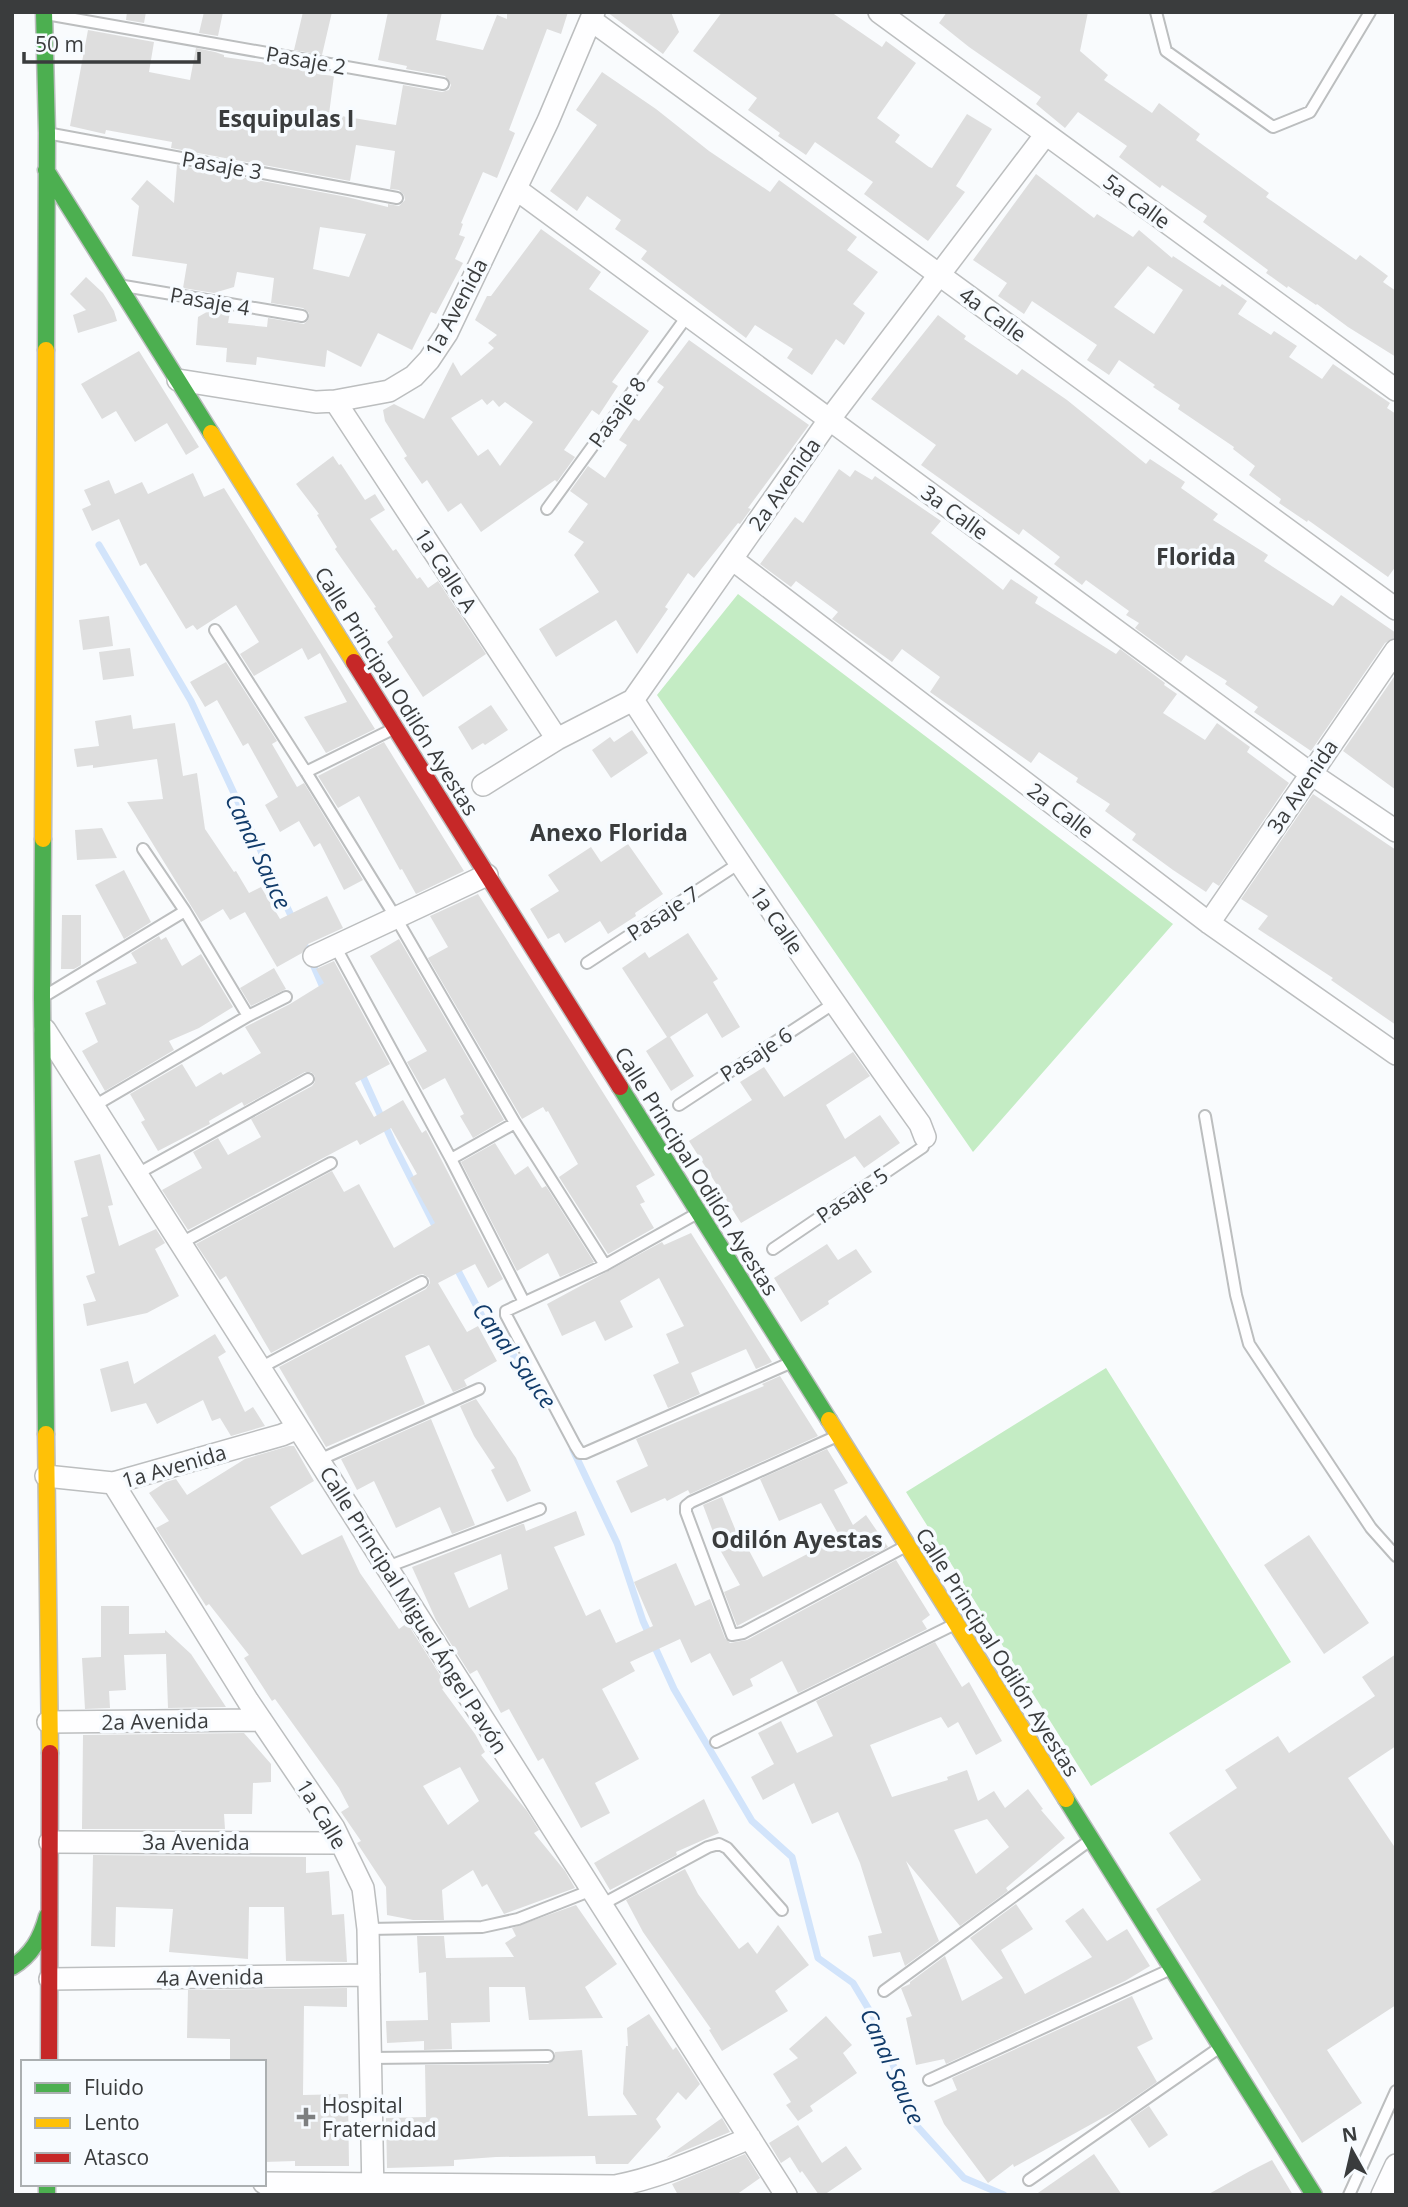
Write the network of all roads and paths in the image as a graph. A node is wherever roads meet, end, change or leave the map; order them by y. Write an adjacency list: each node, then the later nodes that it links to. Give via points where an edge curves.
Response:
1 (879, 12): 8 (street, 5a Calle)
2 (1156, 12): 3 (lane, via 1166,51 1273,127 1310,112)
3 (1370, 12)
4 (44, 13): 6 (lane, Pasaje 2); 7 (street)
5 (593, 16): 10 (street, 1a Avenida); 12 (street, 4a Calle)
6 (443, 84)
7 (47, 133): 9 (street); 11 (lane, Pasaje 3)
8 (1046, 134): 12 (street, 2a Avenida); 17 (street, 5a Calle)
9 (46, 170): 13 (street, Calle Principal Odilón Ayestas); 42 (street)
10 (516, 189): 14 (street, 3a Calle); 18 (street, 1a Avenida, via 447,333 429,360 389,391)
11 (397, 198)
12 (940, 275): 19 (street, 2a Avenida); 22 (street, 4a Calle)
13 (118, 285): 15 (lane, Pasaje 4); 16 (street, Calle Principal Odilón Ayestas)
14 (688, 315): 19 (street, 3a Calle); 20 (lane, Pasaje 8)
15 (302, 316)
16 (178, 380): 18 (street, 1a Avenida, via 316,402); 26 (street, Calle Principal Odilón Ayestas)
17 (1396, 390)
18 (335, 401): 27 (street, 1a Calle A)
19 (829, 419): 21 (street, 2a Avenida); 29 (street, 3a Calle)
20 (547, 509)
21 (732, 559): 25 (street, 2a Avenida); 37 (street, 2a Calle)
22 (1396, 609)
23 (215, 630): 28 (lane)
24 (1396, 650): 29 (street, 3a Avenida)
25 (633, 700): 27 (street, 2a Avenida); 33 (street, 1a Calle)
26 (395, 728): 28 (lane); 34 (street, Calle Principal Odilón Ayestas)
27 (556, 739): 30 (street, 2a Avenida)
28 (306, 772): 36 (lane)
29 (1310, 773): 31 (street, 3a Calle); 37 (street, 3a Avenida)
30 (483, 785)
31 (1396, 831)
32 (143, 849): 35 (lane)
33 (738, 864): 40 (lane, Pasaje 7); 43 (street, 1a Calle)
34 (487, 875): 36 (street); 56 (street, Calle Principal Odilón Ayestas)
35 (185, 911): 42 (lane); 44 (lane)
36 (396, 918): 38 (street); 51 (lane)
37 (1209, 923): 46 (street, 2a Calle)
38 (335, 946): 39 (street); 53 (lane)
39 (314, 956)
40 (587, 963)
41 (286, 997): 44 (lane)
42 (42, 998): 45 (street)
43 (833, 1004): 48 (lane, Pasaje 6); 52 (street, 1a Calle)
44 (248, 1016): 49 (lane)
45 (43, 1026): 49 (street, Calle Principal Miguel Ángel Pavón); 68 (street)
46 (1396, 1054)
47 (308, 1079): 55 (lane)
48 (679, 1105)
49 (94, 1106): 55 (street, Calle Principal Miguel Ángel Pavón)
50 (1205, 1116): 72 (lane, via 1249,1344 1371,1528)
51 (515, 1123): 53 (lane); 59 (lane)
52 (925, 1137): 58 (lane, Pasaje 5, via 923,1147)
53 (450, 1159): 61 (lane)
54 (331, 1163): 57 (lane)
55 (137, 1174): 57 (street, Calle Principal Miguel Ángel Pavón)
56 (699, 1213): 59 (lane); 62 (street, Calle Principal Odilón Ayestas)
57 (181, 1243): 63 (street, Calle Principal Miguel Ángel Pavón)
58 (773, 1249)
59 (605, 1265): 61 (lane)
60 (422, 1282): 63 (lane)
61 (524, 1302): 62 (lane, via 509,1308 506,1315 580,1453)
62 (792, 1363): 66 (street, Calle Principal Odilón Ayestas)
63 (260, 1368): 65 (street, Calle Principal Miguel Ángel Pavón)
64 (479, 1389): 67 (lane)
65 (298, 1428): 67 (street, Calle Principal Miguel Ángel Pavón); 69 (street, 1a Avenida)
66 (838, 1435): 71 (street, Calle Principal Odilón Ayestas); 71 (lane, via 686,1506 732,1634 743,1633)
67 (319, 1461): 73 (street, Calle Principal Miguel Ángel Pavón)
68 (46, 1476): 69 (street, 1a Avenida); 76 (street)
69 (113, 1483): 75 (street, 1a Calle)
70 (540, 1509): 73 (lane)
71 (907, 1545): 74 (street, Calle Principal Odilón Ayestas)
72 (1396, 1556)
73 (387, 1567): 81 (street, Calle Principal Miguel Ángel Pavón)
74 (956, 1623): 77 (lane); 78 (street, Calle Principal Odilón Ayestas)
75 (261, 1720): 76 (street, 2a Avenida); 80 (street, 1a Calle)
76 (48, 1722): 79 (street)
77 (716, 1742)
78 (1091, 1839): 86 (street, Calle Principal Odilón Ayestas); 89 (lane)
79 (50, 1842): 80 (street, 3a Avenida); 82 (street)
80 (341, 1843): 84 (street, 1a Calle, via 363,1888)
81 (597, 1898): 83 (lane, via 719,1844); 84 (lane, via 482,1927); 96 (street, Calle Principal Miguel Ángel Pavón)
82 (51, 1900): 85 (street, via 41,1937); 88 (street)
83 (782, 1910)
84 (368, 1929): 87 (street, 1a Calle)
85 (12, 1967)
86 (1172, 1968): 90 (street, Calle Principal Odilón Ayestas); 94 (lane)
87 (369, 1975): 88 (street, 4a Avenida); 92 (street, 1a Calle)
88 (50, 1979): 93 (street)
89 (884, 1992)
90 (1221, 2046): 98 (lane); 102 (street, Calle Principal Odilón Ayestas)
91 (548, 2056): 92 (lane)
92 (370, 2058): 100 (street, 1a Calle)
93 (49, 2060)
94 (929, 2080)
95 (1396, 2091): 103 (lane)
96 (750, 2138): 100 (street, via 638,2182 615,2186); 101 (street, Calle Principal Miguel Ángel Pavón)
97 (1396, 2165): 104 (street)
98 (1029, 2180)
99 (266, 2183): 100 (street)
100 (373, 2189)
101 (786, 2195)
102 (1314, 2195)
103 (1349, 2195)
104 (1382, 2195)

